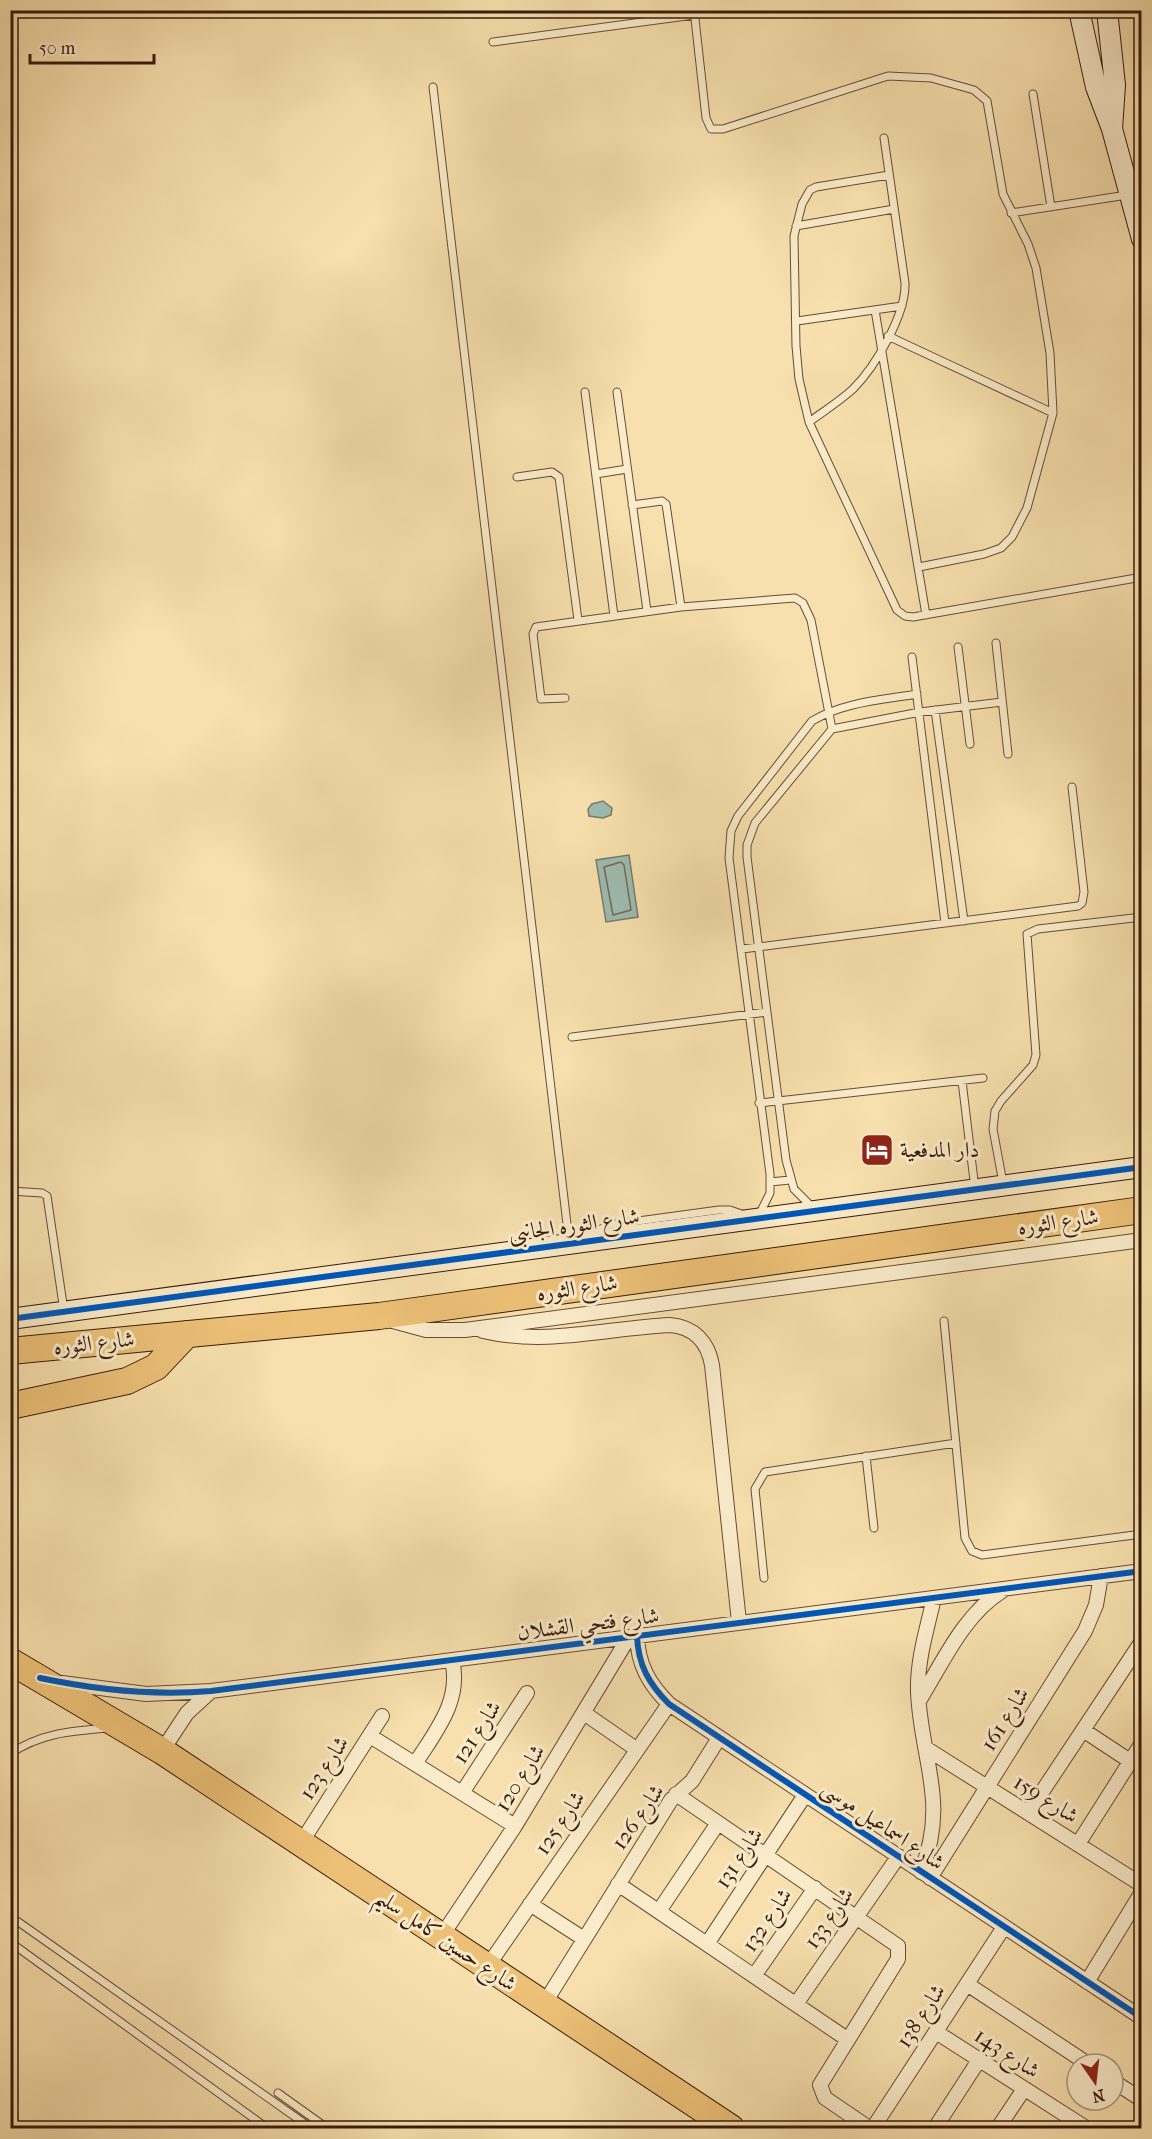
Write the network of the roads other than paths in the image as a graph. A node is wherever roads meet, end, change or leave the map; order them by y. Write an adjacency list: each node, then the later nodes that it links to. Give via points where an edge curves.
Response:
1 (1079, 10): 7 (street, via 1096,87)
2 (1107, 10): 7 (street, via 1115,85)
3 (694, 13): 4 (lane); 13 (lane, via 706,118 711,129 723,129 888,76 931,78 965,87 987,101 1003,194)
4 (493, 42)
5 (433, 87): 72 (lane, via 498,658)
6 (1033, 94): 11 (lane)
7 (1112, 129): 10 (street)
8 (884, 138): 9 (lane)
9 (889, 175): 12 (lane); 14 (lane, via 825,184 810,190)
10 (1129, 194): 11 (lane); 15 (street)
11 (1051, 207): 13 (lane)
12 (894, 209): 14 (lane); 16 (lane, via 905,283)
13 (1011, 213): 23 (lane, via 1028,243 1036,268 1050,353)
14 (796, 226): 18 (lane)
15 (1142, 239)
16 (902, 306): 17 (lane); 19 (lane)
17 (875, 310): 18 (lane); 20 (lane)
18 (797, 321): 24 (lane, via 799,379)
19 (888, 336): 20 (lane); 23 (lane)
20 (882, 348): 24 (lane, via 854,388); 29 (lane)
21 (585, 392): 26 (lane)
22 (617, 392): 25 (lane)
23 (1053, 413): 29 (lane, via 1027,508 1012,537 1000,548 984,554)
24 (809, 422): 33 (lane, via 897,610 905,616)
25 (627, 470): 26 (lane); 28 (lane)
26 (596, 474): 34 (lane)
27 (518, 477): 35 (lane, via 552,472 559,477)
28 (632, 505): 31 (lane, via 662,501 666,504); 32 (lane)
29 (919, 567): 33 (lane)
30 (1142, 577): 33 (lane)
31 (681, 607): 32 (lane); 44 (lane, via 782,597 803,603 811,621)
32 (647, 611): 34 (lane)
33 (926, 615)
34 (614, 616): 35 (lane)
35 (578, 620): 40 (lane, via 536,627 533,634 542,700)
36 (996, 643): 41 (lane)
37 (958, 647): 42 (lane)
38 (912, 657): 39 (lane)
39 (917, 694): 44 (lane); 45 (lane)
40 (565, 698)
41 (1002, 702): 42 (lane); 48 (lane)
42 (966, 707): 43 (lane); 47 (lane)
43 (935, 710): 45 (lane); 51 (lane)
44 (828, 711): 46 (lane); 54 (lane, via 801,734 731,831 729,858)
45 (920, 712): 46 (lane); 52 (lane)
46 (831, 729): 53 (lane, via 749,834 747,857)
47 (970, 744)
48 (1008, 754)
49 (1072, 787): 51 (lane, via 1082,903 1074,908)
50 (1142, 917): 65 (lane, via 1038,929 1027,934 1036,1055 1033,1065 995,1111 993,1129)
51 (964, 921): 52 (lane)
52 (945, 923): 53 (lane)
53 (758, 946): 54 (lane); 55 (lane)
54 (742, 949): 56 (lane)
55 (767, 1012): 56 (lane); 60 (lane)
56 (749, 1014): 57 (lane); 61 (lane)
57 (572, 1037)
58 (983, 1078): 59 (lane)
59 (962, 1081): 60 (lane); 66 (lane)
60 (779, 1101): 61 (lane); 63 (lane)
61 (759, 1103): 64 (lane)
62 (1142, 1167): 65 (street, شارع الثوره الجانبى)
63 (790, 1180): 64 (lane); 68 (lane, via 797,1194)
64 (770, 1182): 70 (lane, via 767,1203)
65 (1003, 1186): 66 (street, شارع الثوره الجانبى)
66 (975, 1189): 68 (street, شارع الثوره الجانبى)
67 (10, 1191): 73 (lane, via 47,1196)
68 (817, 1209): 70 (street, شارع الثوره الجانبى)
69 (1142, 1210): 74 (highway, شارع الثوره)
70 (753, 1219): 72 (street, شارع الثوره الجانبى)
71 (1142, 1240): 77 (street)
72 (576, 1243): 73 (street, شارع الثوره الجانبى)
73 (64, 1311): 75 (street, شارع الثوره الجانبى)
74 (379, 1316): 77 (street, via 426,1330); 78 (highway, شارع الثوره)
75 (10, 1319)
76 (944, 1320): 81 (lane)
77 (474, 1329): 90 (street, via 538,1338 670,1325 687,1328 701,1339 712,1365)
78 (187, 1334): 79 (highway, شارع الثوره); 80 (highway, via 156,1367 128,1381)
79 (10, 1352)
80 (10, 1406)
81 (956, 1443): 82 (lane); 84 (lane, via 965,1538 977,1553)
82 (866, 1456): 83 (lane); 87 (lane, via 770,1469 760,1476 755,1489)
83 (874, 1528)
84 (1142, 1534)
85 (1142, 1571): 86 (street, شارع فتحي القشلان)
86 (1101, 1576): 88 (street, شارع فتحي القشلان); 113 (street, شارع 161, via 1096,1605 1085,1632)
87 (764, 1578)
88 (1005, 1588): 89 (street, شارع فتحي القشلان); 98 (street, via 972,1618)
89 (934, 1598): 90 (street, شارع فتحي القشلان); 98 (street, via 921,1657)
90 (739, 1622): 91 (street, شارع فتحي القشلان)
91 (633, 1637): 93 (street, شارع فتحي القشلان); 99 (street, شارع اسماعيل موسى, via 644,1672); 100 (street, شارع 120)
92 (1142, 1641): 103 (street)
93 (452, 1660): 96 (street, شارع فتحي القشلان); 112 (street, via 451,1703)
94 (10, 1661): 95 (highway, شارع حسين كامل سليم)
95 (40, 1678): 96 (street, شارع فتحي القشلان, via 118,1692); 102 (highway, شارع حسين كامل سليم)
96 (211, 1691): 109 (street, via 182,1719)
97 (527, 1693): 114 (street, شارع 121)
98 (919, 1701): 108 (street)
99 (669, 1704): 105 (street, شارع اسماعيل موسى); 107 (street, شارع 125)
100 (585, 1713): 107 (street); 119 (street, شارع 120)
101 (382, 1716): 104 (street, شارع 123)
102 (122, 1727): 109 (highway, شارع حسين كامل سليم); 110 (lane, via 59,1732)
103 (1083, 1730): 111 (street); 117 (street)
104 (370, 1736): 112 (street); 120 (street, شارع 123)
105 (719, 1738): 115 (street, شارع 126, via 692,1781); 116 (street, شارع اسماعيل موسى)
106 (1140, 1747): 111 (street)
107 (636, 1749): 129 (street, شارع 125)
108 (927, 1749): 113 (street, شارع 159); 124 (street, via 934,1814)
109 (162, 1751): 120 (highway, شارع حسين كامل سليم)
110 (10, 1754)
111 (1130, 1761): 121 (street)
112 (415, 1764): 114 (street)
113 (987, 1787): 117 (street, شارع 159); 124 (street, شارع 161)
114 (462, 1793): 119 (street)
115 (676, 1794): 118 (street); 125 (street, شارع 126)
116 (806, 1795): 122 (street, شارع 131); 123 (street, شارع اسماعيل موسى)
117 (1028, 1813): 121 (street, شارع 159)
118 (718, 1823): 122 (street); 130 (street)
119 (515, 1826): 134 (street, شارع 120)
120 (301, 1843): 134 (highway, شارع حسين كامل سليم)
121 (1078, 1844): 126 (street, شارع 159)
122 (766, 1855): 127 (street); 137 (street, شارع 131)
123 (898, 1857): 124 (street, شارع اسماعيل موسى); 132 (street, شارع 133)
124 (925, 1875): 133 (street, شارع اسماعيل موسى)
125 (618, 1884): 130 (street); 135 (street, شارع 126)
126 (1142, 1885)
127 (815, 1888): 132 (street); 139 (street, شارع 132)
128 (1142, 1892): 140 (street)
129 (530, 1904): 135 (street); 138 (street, شارع 125)
130 (659, 1911): 137 (street)
131 (10, 1916): 155 (lane)
132 (856, 1916): 143 (street, شارع 133); 146 (street, via 893,1941 900,1952)
133 (1004, 1927): 140 (street, شارع اسماعيل موسى); 141 (street, شارع 138)
134 (441, 1936): 138 (highway, شارع حسين كامل سليم)
135 (584, 1939): 142 (street, شارع 126)
136 (10, 1942): 154 (lane)
137 (707, 1944): 139 (street)
138 (487, 1966): 142 (highway, شارع حسين كامل سليم)
139 (754, 1976): 143 (street)
140 (1087, 1982): 144 (street, شارع اسماعيل موسى)
141 (967, 1984): 145 (street, شارع 138); 147 (street)
142 (544, 2004): 157 (highway, شارع حسين كامل سليم)
143 (796, 2004): 146 (street)
144 (1142, 2018)
145 (936, 2032): 148 (street, شارع 143); 158 (street, شارع 138)
146 (847, 2039): 158 (street, via 821,2080 820,2090 825,2098)
147 (1070, 2052)
148 (979, 2060): 149 (street, شارع 143); 159 (street)
149 (1024, 2089): 153 (street, شارع 143); 160 (street)
150 (1125, 2089): 152 (street)
151 (278, 2093): 156 (lane)
152 (1142, 2100)
153 (1079, 2127)
154 (267, 2128)
155 (312, 2128)
156 (327, 2128)
157 (731, 2128)
158 (871, 2128)
159 (935, 2128)
160 (998, 2128)

